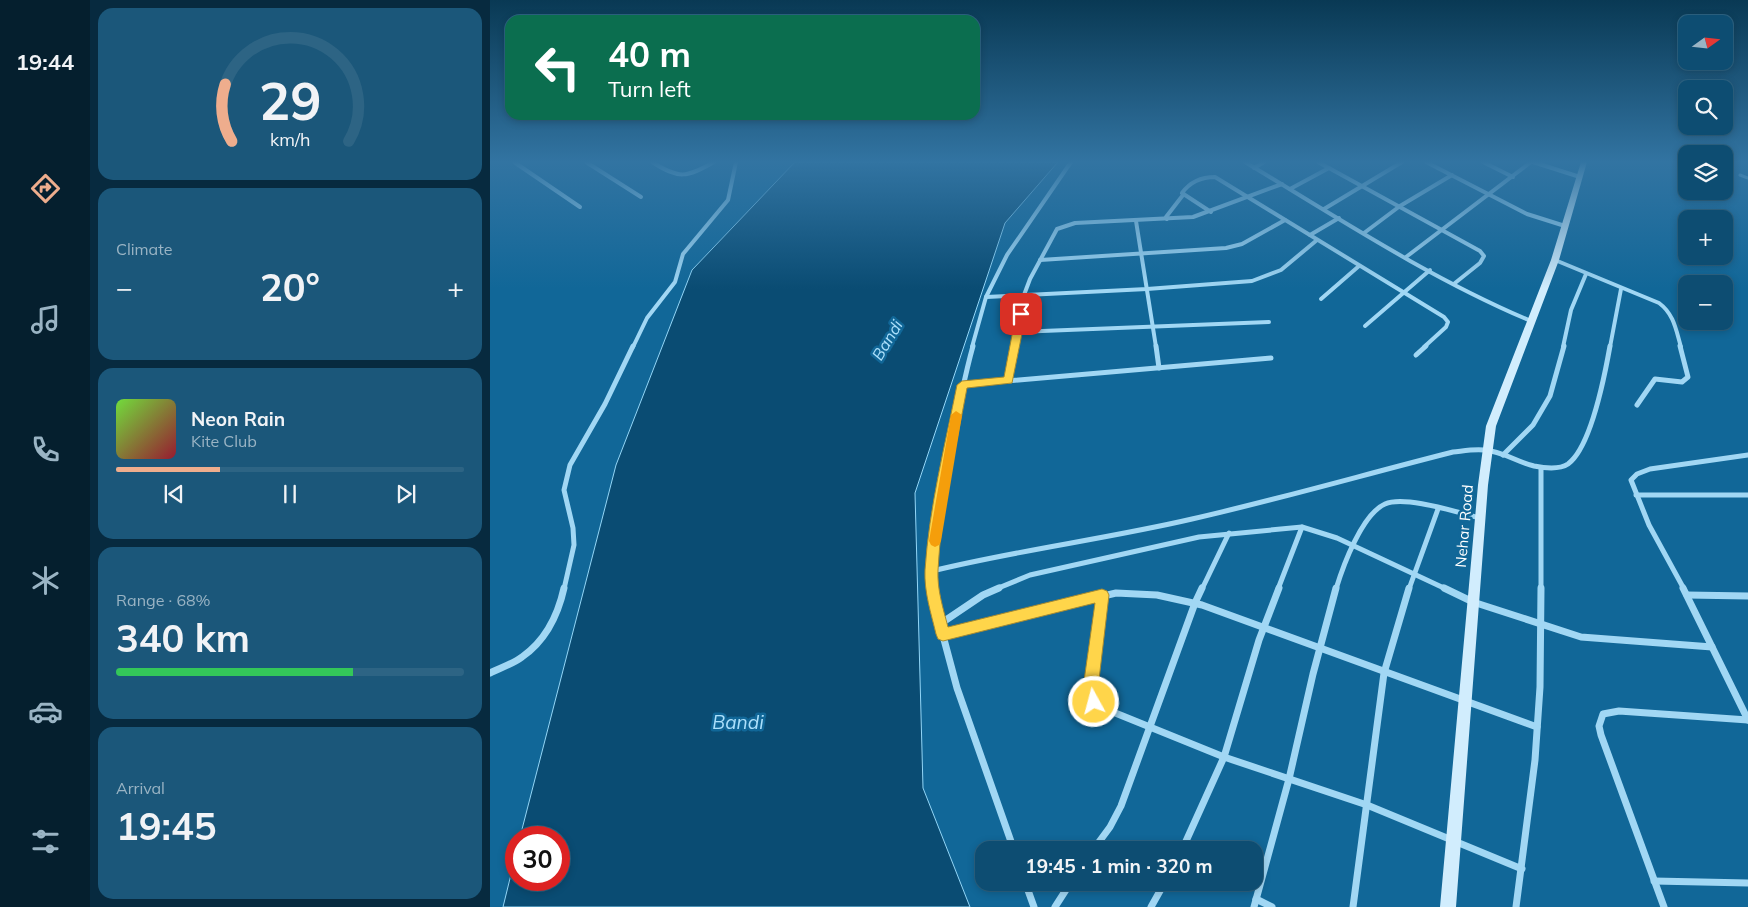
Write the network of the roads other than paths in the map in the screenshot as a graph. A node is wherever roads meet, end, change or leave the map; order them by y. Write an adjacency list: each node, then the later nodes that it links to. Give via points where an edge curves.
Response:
1 (576, 204): 16 (street)
2 (724, 204): 77 (street, via 683,254 675,282 647,318 605,404 570,465 564,490 574,545 553,621 536,645 520,658)
3 (1042, 204): 40 (street, via 1007,255)
4 (1176, 204): 20 (street)
5 (1198, 204): 18 (street)
6 (1231, 204): 18 (street)
7 (1259, 204): 22 (street)
8 (1316, 204): 17 (street)
9 (1331, 204): 17 (street)
10 (1397, 204): 15 (street)
11 (1403, 204): 15 (street)
12 (1476, 204): 24 (street)
13 (1509, 204): 23 (street)
14 (1572, 204): 23 (street, Nehar Road)
15 (1400, 206): 24 (street); 25 (street)
16 (580, 207)
17 (1324, 209): 19 (street)
18 (1210, 212): 20 (street)
19 (1339, 218): 25 (street); 26 (street)
20 (1167, 219): 21 (street)
21 (1136, 220): 28 (street); 30 (street, via 1075,223 1061,227 1053,234)
22 (1285, 220): 26 (street); 28 (street, via 1232,247)
23 (1565, 226): 31 (street, Nehar Road)
24 (1443, 230): 29 (street); 35 (street, via 1484,256)
25 (1364, 233): 29 (street)
26 (1310, 235): 27 (street)
27 (1317, 240): 32 (street); 36 (street, via 1281,270 1262,279)
28 (1141, 254): 30 (street); 36 (street)
29 (1406, 257): 33 (street)
30 (1040, 260): 39 (street)
31 (1554, 260): 34 (street); 42 (street, Nehar Road)
32 (1360, 266): 38 (street); 41 (street)
33 (1430, 270): 35 (street); 38 (street)
34 (1586, 274): 37 (street); 54 (street, via 1571,310 1550,396 1533,425)
35 (1455, 284): 42 (street)
36 (1147, 289): 39 (street); 44 (street)
37 (1621, 289): 52 (street, via 1659,303 1670,312 1688,374 1682,382 1660,378 1652,381); 56 (street, via 1593,418 1582,447 1564,466)
38 (1403, 293): 45 (street); 47 (street, via 1448,322)
39 (1024, 295): 40 (street); 46 (street)
40 (986, 297): 51 (street)
41 (1321, 299)
42 (1531, 321): 53 (street, Nehar Road, via 1491,426)
43 (1269, 322): 44 (street)
44 (1153, 326): 46 (street); 49 (street)
45 (1365, 326)
46 (1017, 332): 50 (street)
47 (1416, 355)
48 (1270, 358): 49 (street)
49 (1159, 368): 50 (street)
50 (1008, 381): 51 (street)
51 (962, 385): 64 (street)
52 (1637, 405)
53 (1488, 450): 54 (street); 60 (street, Nehar Road); 64 (street, via 1453,452 1138,532 1020,551)
54 (1503, 455): 56 (street)
55 (1748, 455): 57 (street, via 1644,470 1631,480)
56 (1540, 468): 71 (street)
57 (1636, 494): 58 (street); 67 (street)
58 (1748, 495)
59 (1438, 509): 60 (street); 63 (street, via 1399,500 1383,504); 65 (street)
60 (1480, 518): 69 (street, Nehar Road)
61 (1302, 527): 62 (street); 63 (street); 73 (street)
62 (1229, 533): 70 (street); 72 (street, via 1170,542 1030,575 983,595)
63 (1351, 546): 65 (street); 76 (street)
64 (932, 571): 72 (street)
65 (1413, 575): 69 (street); 78 (street)
66 (1102, 595): 70 (street, via 1144,594); 74 (street); 81 (street, via 1090,688 1094,702 1106,710)
67 (1687, 595): 68 (street); 75 (street)
68 (1748, 596)
69 (1473, 602): 71 (street); 79 (street, Nehar Road)
70 (1194, 603): 73 (street); 81 (street)
71 (1539, 623): 75 (street, via 1581,636); 82 (street)
72 (940, 624): 74 (street)
73 (1264, 628): 76 (street); 83 (street)
74 (943, 634): 86 (street, via 957,688)
75 (1712, 647): 80 (street)
76 (1318, 648): 78 (street); 84 (street)
77 (490, 673)
78 (1384, 673): 79 (street); 85 (street)
79 (1464, 702): 82 (street); 89 (street, Nehar Road)
80 (1748, 720): 91 (street, via 1619,711 1603,714 1600,719 1600,735)
81 (1150, 726): 83 (street); 87 (street, via 1121,806)
82 (1537, 727): 90 (street)
83 (1224, 757): 84 (street); 88 (street)
84 (1289, 779): 85 (street); 96 (street)
85 (1367, 805): 89 (street); 101 (street)
86 (1011, 841)
87 (1100, 841)
88 (1186, 841)
89 (1454, 841): 90 (street); 102 (street, Nehar Road)
90 (1522, 869): 103 (street)
91 (1654, 881): 92 (street); 104 (street)
92 (1748, 883)
93 (1028, 891): 97 (street)
94 (1065, 891): 98 (street)
95 (1160, 891): 99 (street)
96 (1255, 903): 100 (street)
97 (1034, 907)
98 (1055, 907)
99 (1151, 907)
100 (1272, 907)
101 (1353, 907)
102 (1448, 907)
103 (1516, 907)
104 (1664, 907)

